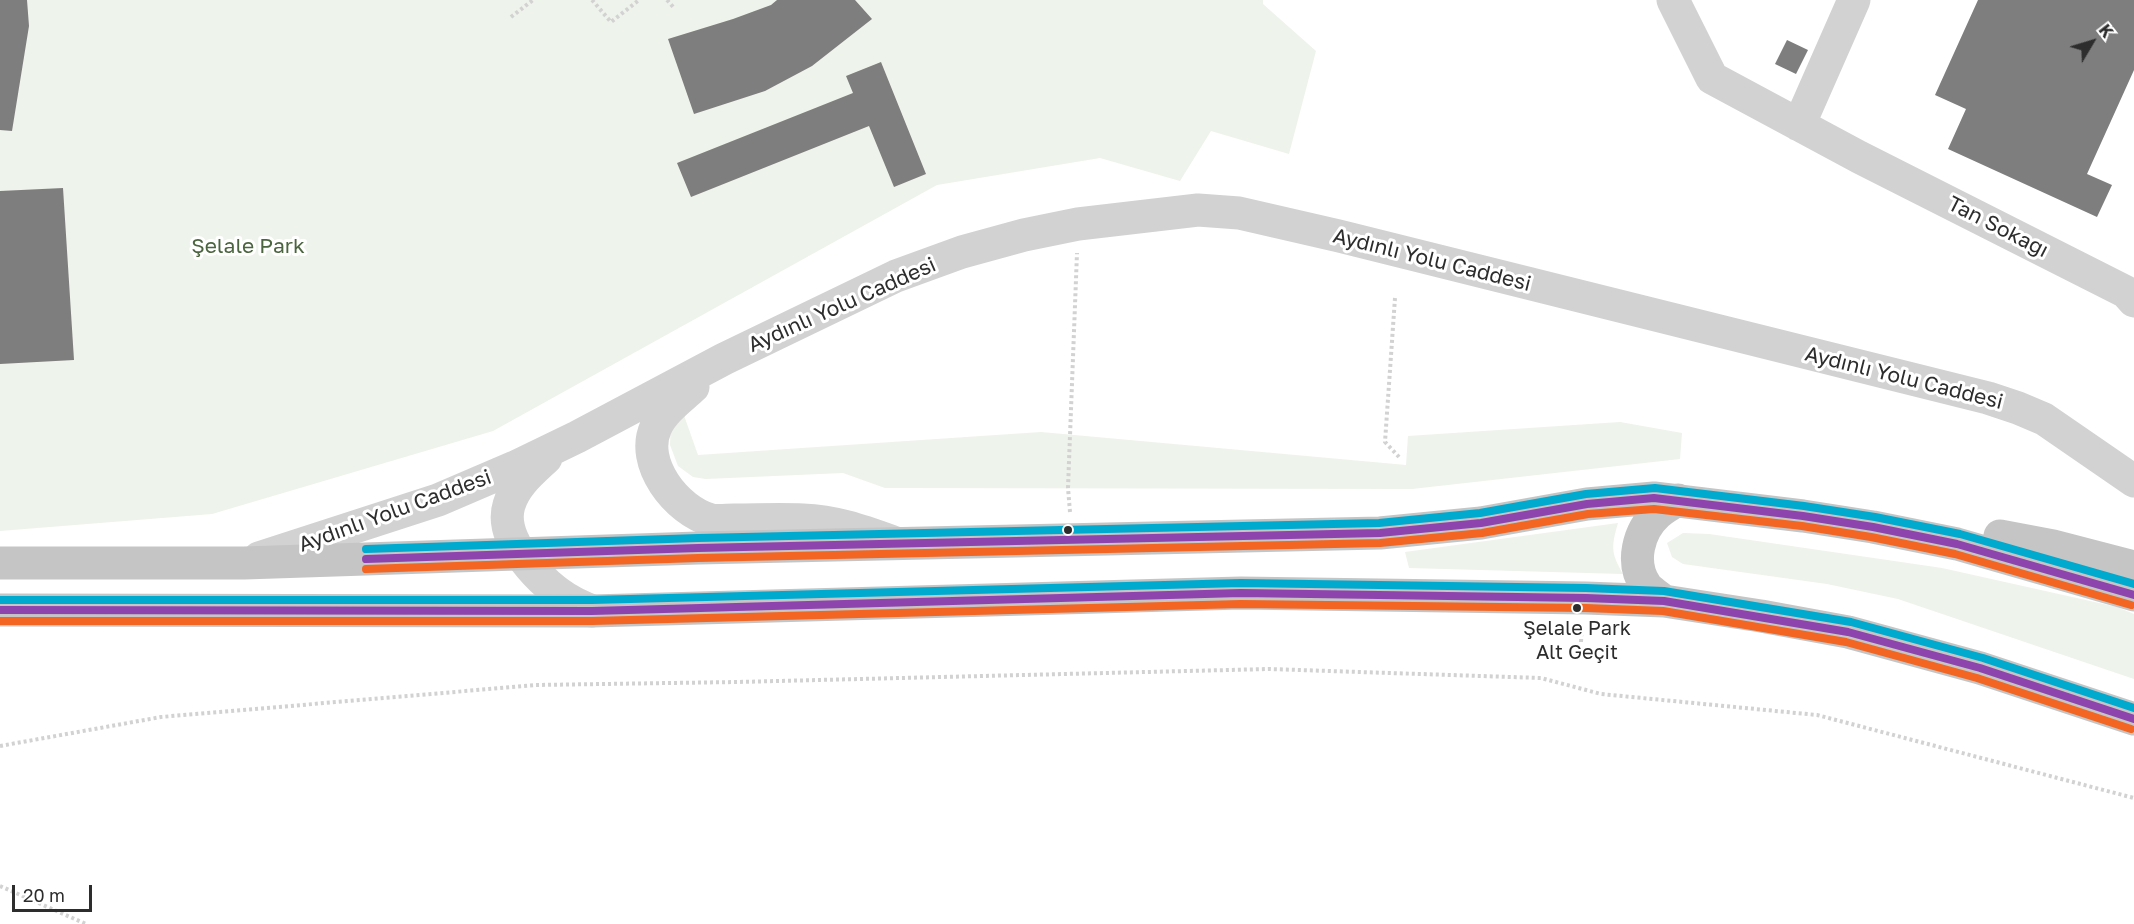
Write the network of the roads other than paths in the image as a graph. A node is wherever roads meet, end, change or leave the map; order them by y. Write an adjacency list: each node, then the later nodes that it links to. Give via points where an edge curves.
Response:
1 (1674, 0): 3 (street, Tan Sokağı, via 1712,78)
2 (1854, 0): 3 (street)
3 (1799, 124): 4 (street, Tan Sokağı, via 2126,292)
4 (2134, 301)
5 (724, 359): 6 (street, Aydınlı Yolu Caddesi); 7 (street, Aydınlı Yolu Caddesi, via 896,276 962,252 1078,224 1198,210 1239,213 1988,398 2044,419); 10 (street, Aydınlı Yolu Caddesi, via 662,416 655,429 652,442 657,469 681,503 713,520 824,522)
6 (577, 437): 11 (street, Aydınlı Yolu Caddesi, via 546,458 512,497 507,521); 13 (street, Aydınlı Yolu Caddesi, via 438,500)
7 (2134, 481)
8 (1678, 500): 9 (main road, Aydınlı Yolu Caddesi); 10 (main road, Aydınlı Yolu Caddesi, via 1630,499 1481,523 1380,534); 16 (main road, via 1647,526 1637,555 1639,572 1647,587)
9 (1873, 527): 14 (main road, via 2000,536); 15 (main road, Aydınlı Yolu Caddesi, via 1957,544)
10 (900, 544): 11 (main road, Aydınlı Yolu Caddesi)
11 (520, 554): 13 (main road, Aydınlı Yolu Caddesi); 18 (street, via 553,589)
12 (0, 563): 13 (main road, Aydınlı Yolu Caddesi)
13 (244, 563)
14 (2134, 567)
15 (2134, 595)
16 (1664, 601): 18 (main road, via 1241,593); 19 (main road, via 1848,632 1980,668)
17 (0, 610): 18 (main road)
18 (592, 611)
19 (2134, 719)

